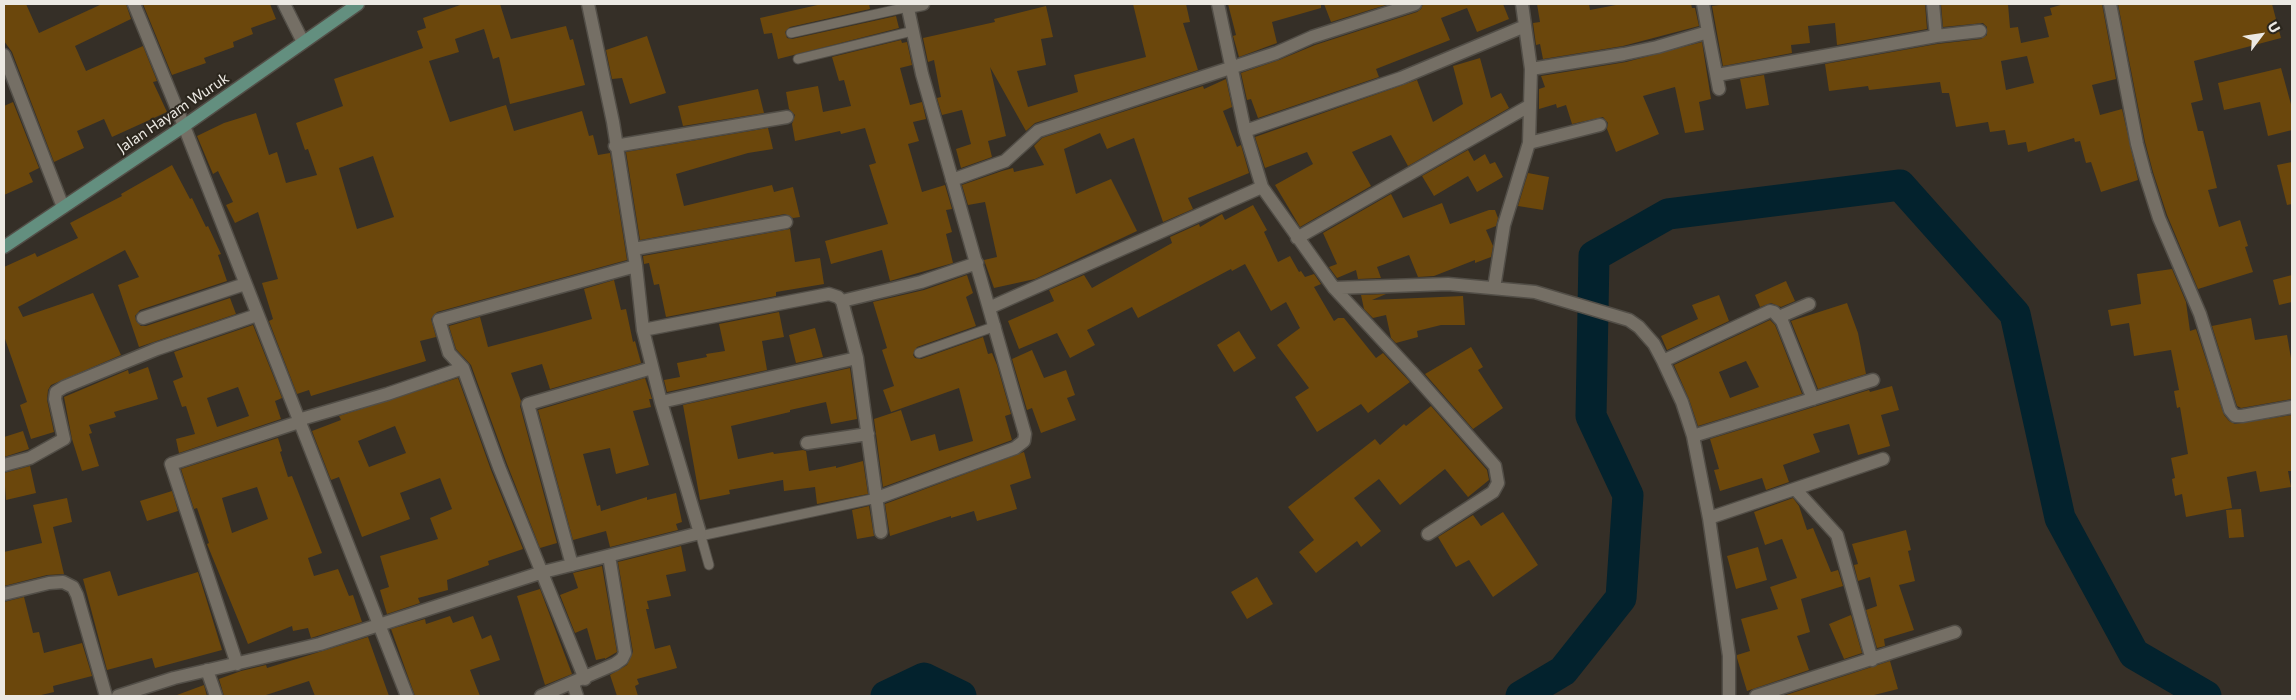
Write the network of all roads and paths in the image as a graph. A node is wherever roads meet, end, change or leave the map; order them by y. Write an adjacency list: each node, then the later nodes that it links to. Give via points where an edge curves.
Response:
1 (134, 4): 30 (street)
2 (284, 4): 20 (street)
3 (358, 4): 13 (main road, Jalan Hayam Wuruk)
4 (588, 4): 33 (street)
5 (923, 4): 12 (street)
6 (1218, 4): 23 (street)
7 (1415, 4): 23 (street)
8 (1522, 4): 14 (street)
9 (1703, 4): 17 (street)
10 (1933, 4): 19 (street)
11 (2110, 4): 62 (street, via 2145,174 2159,218 2200,314 2230,410 2235,416 2242,416)
12 (907, 5): 15 (street); 18 (lane)
13 (342, 9): 20 (main road, Jalan Hayam Wuruk)
14 (1525, 26): 24 (street); 31 (street, via 1401,78)
15 (913, 31): 22 (lane); 34 (street)
16 (1980, 31): 19 (street)
17 (1708, 32): 24 (street, via 1632,52); 25 (street)
18 (791, 33)
19 (1936, 36): 25 (street)
20 (303, 42): 30 (main road, Jalan Hayam Wuruk)
21 (4, 55): 36 (street)
22 (798, 59)
23 (1230, 67): 31 (street); 34 (street, via 1038,131 1005,161)
24 (1530, 69): 27 (street)
25 (1717, 75): 26 (street)
26 (1719, 89)
27 (1529, 106): 32 (street); 38 (street)
28 (787, 117): 33 (street)
29 (1600, 125): 32 (street)
30 (184, 126): 36 (main road, Jalan Hayam Wuruk); 43 (street)
31 (1245, 131): 35 (street)
32 (1528, 143): 45 (street, via 1504,225)
33 (616, 146): 40 (street)
34 (952, 180): 41 (street)
35 (1262, 187): 38 (street); 48 (street)
36 (63, 207): 39 (main road, Jalan Hayam Wuruk)
37 (786, 222): 40 (street)
38 (1297, 238): 44 (street)
39 (4, 247)
40 (634, 249): 42 (street)
41 (977, 263): 46 (street, via 921,282); 48 (street)
42 (636, 266): 53 (street); 57 (street, via 439,320 449,353)
43 (245, 284): 49 (street); 51 (street)
44 (1334, 288): 45 (street, via 1418,284); 73 (street, via 1495,466 1498,483 1493,492)
45 (1494, 288): 56 (street, via 1535,292 1629,320 1654,344)
46 (842, 301): 53 (street, via 830,294); 55 (street)
47 (1809, 304): 50 (street)
48 (991, 307): 52 (street)
49 (257, 315): 63 (street); 68 (street, via 157,349 64,387 56,392 55,400 64,439 30,458)
50 (1779, 316): 56 (street, via 1770,311); 60 (street)
51 (143, 318)
52 (996, 326): 54 (lane); 70 (street, via 1025,434 1024,441 1015,448)
53 (643, 330): 58 (street)
54 (919, 353)
55 (857, 358): 61 (street); 64 (street)
56 (1663, 361): 65 (street)
57 (463, 368): 63 (street); 78 (street, via 499,467)
58 (652, 368): 61 (street); 76 (street, via 528,404)
59 (1873, 380): 60 (street)
60 (1812, 399): 65 (street)
61 (661, 402): 74 (street)
62 (2292, 407)
63 (298, 421): 80 (street); 83 (street, via 171,464)
64 (868, 434): 66 (street); 70 (street)
65 (1693, 436): 71 (street)
66 (807, 443)
67 (1883, 459): 69 (street)
68 (4, 465)
69 (1796, 490): 71 (street); 82 (street, via 1838,535)
70 (877, 498): 72 (street); 74 (lane)
71 (1709, 518): 91 (street, via 1729,656)
72 (881, 532)
73 (1428, 534)
74 (700, 535): 75 (street); 77 (lane)
75 (609, 556): 76 (street); 85 (street, via 626,653 615,664)
76 (572, 565): 78 (street)
77 (709, 565)
78 (543, 572): 80 (street); 85 (street)
79 (4, 594): 87 (street, via 49,583 63,582 73,587)
80 (380, 625): 83 (street, via 320,644); 89 (street)
81 (1955, 632): 82 (street)
82 (1872, 660): 92 (street)
83 (237, 664): 84 (street)
84 (207, 670): 86 (street); 88 (street)
85 (578, 686): 90 (street)
86 (124, 695)
87 (106, 696)
88 (216, 696)
89 (407, 696)
90 (541, 696)
91 (1728, 696)
92 (1756, 696)

